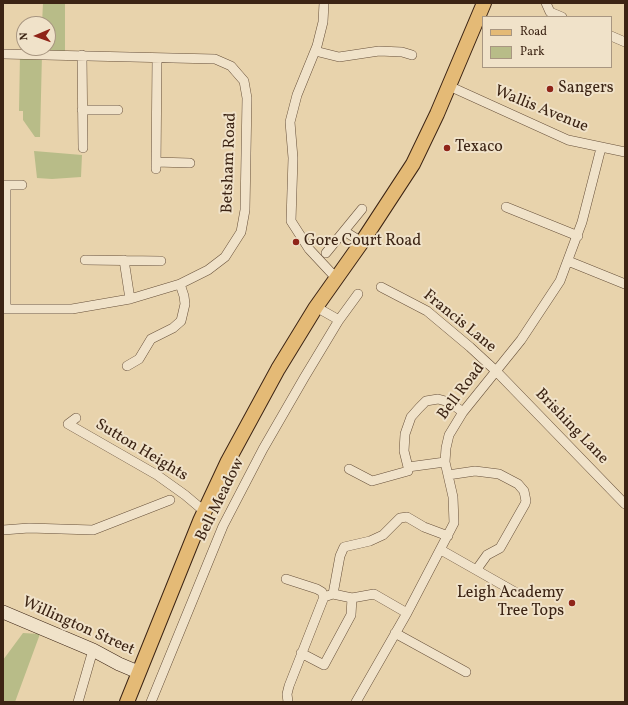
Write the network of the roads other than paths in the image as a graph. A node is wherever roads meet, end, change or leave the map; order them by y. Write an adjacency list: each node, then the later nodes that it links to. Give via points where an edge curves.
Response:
1 (324, 3): 7 (street, via 323,22)
2 (484, 3): 12 (main road)
3 (546, 3): 4 (street, via 550,12)
4 (560, 16)
5 (612, 36): 6 (street)
6 (625, 42)
7 (315, 51): 10 (street, via 339,57 379,51); 31 (street, via 297,96 290,122 293,158 291,221 308,249)
8 (3, 54): 9 (street, Betsham Road)
9 (82, 55): 11 (street, Betsham Road); 13 (street)
10 (412, 55)
11 (157, 58): 18 (street, via 156,166); 32 (street, Betsham Road, via 214,59 231,66 244,81 247,98 245,210 241,232 225,257 208,270)
12 (449, 86): 16 (street, Wallis Avenue, via 568,140); 25 (main road, via 413,164)
13 (82, 110): 14 (street); 15 (street)
14 (118, 110)
15 (83, 148)
16 (601, 148): 17 (street, Wallis Avenue); 24 (street, Bell Road)
17 (625, 152)
18 (190, 163)
19 (5, 185): 20 (street); 38 (street)
20 (22, 185)
21 (506, 207): 24 (street)
22 (362, 209): 23 (street)
23 (344, 231): 25 (street); 26 (street)
24 (578, 236): 30 (street, Bell Road)
25 (362, 242): 31 (main road)
26 (326, 254)
27 (85, 260): 28 (street)
28 (124, 260): 29 (street); 36 (street)
29 (161, 260)
30 (568, 261): 33 (street); 41 (street, Bell Road, via 560,281 542,310)
31 (336, 278): 37 (main road)
32 (180, 284): 36 (street, Betsham Road); 40 (street, via 185,304 181,321 151,339 139,359)
33 (625, 284)
34 (381, 287): 41 (street, Francis Lane, via 427,311)
35 (358, 294): 39 (street, Bell Meadow)
36 (130, 299): 38 (street, Betsham Road, via 72,309)
37 (316, 307): 39 (street); 50 (main road, via 259,403)
38 (5, 309)
39 (339, 320): 68 (street, Bell Meadow, via 263,449 223,526)
40 (127, 366)
41 (496, 371): 42 (street, Bell Road); 49 (street, Brishing Lane)
42 (463, 412): 44 (street, Bell Road, via 449,435); 45 (street, via 449,402 438,399 426,401 419,408 411,418 405,434 404,451)
43 (76, 418): 50 (street, Sutton Heights, via 68,424 157,476)
44 (446, 462): 45 (street); 47 (street, Bell Road)
45 (408, 467): 46 (street, via 408,471 372,481)
46 (349, 469)
47 (448, 475): 52 (street, Bell Road, via 455,510 454,523); 54 (street, via 475,471 493,473 518,484 524,491 525,504 500,548 487,555)
48 (170, 500): 51 (street, via 93,530)
49 (625, 504)
50 (204, 511): 64 (main road)
51 (3, 530)
52 (448, 536): 53 (street, Bell Road); 57 (street, via 407,517 400,518 383,535 370,541 344,546)
53 (441, 550): 54 (street); 60 (street, Bell Road)
54 (476, 569): 56 (street)
55 (286, 578): 57 (street)
56 (514, 592)
57 (329, 595): 58 (street); 63 (street)
58 (352, 598): 60 (street, via 374,594); 63 (street, via 351,615 324,664)
59 (3, 612): 62 (street, Willington Street)
60 (407, 613): 61 (street, Bell Road)
61 (395, 633): 65 (street); 70 (street, Bell Road)
62 (93, 650): 64 (street, Willington Street); 66 (street)
63 (301, 653): 69 (street, via 288,690)
64 (138, 672): 67 (main road)
65 (466, 672)
66 (78, 702)
67 (127, 702)
68 (151, 702)
69 (288, 702)
70 (356, 702)

